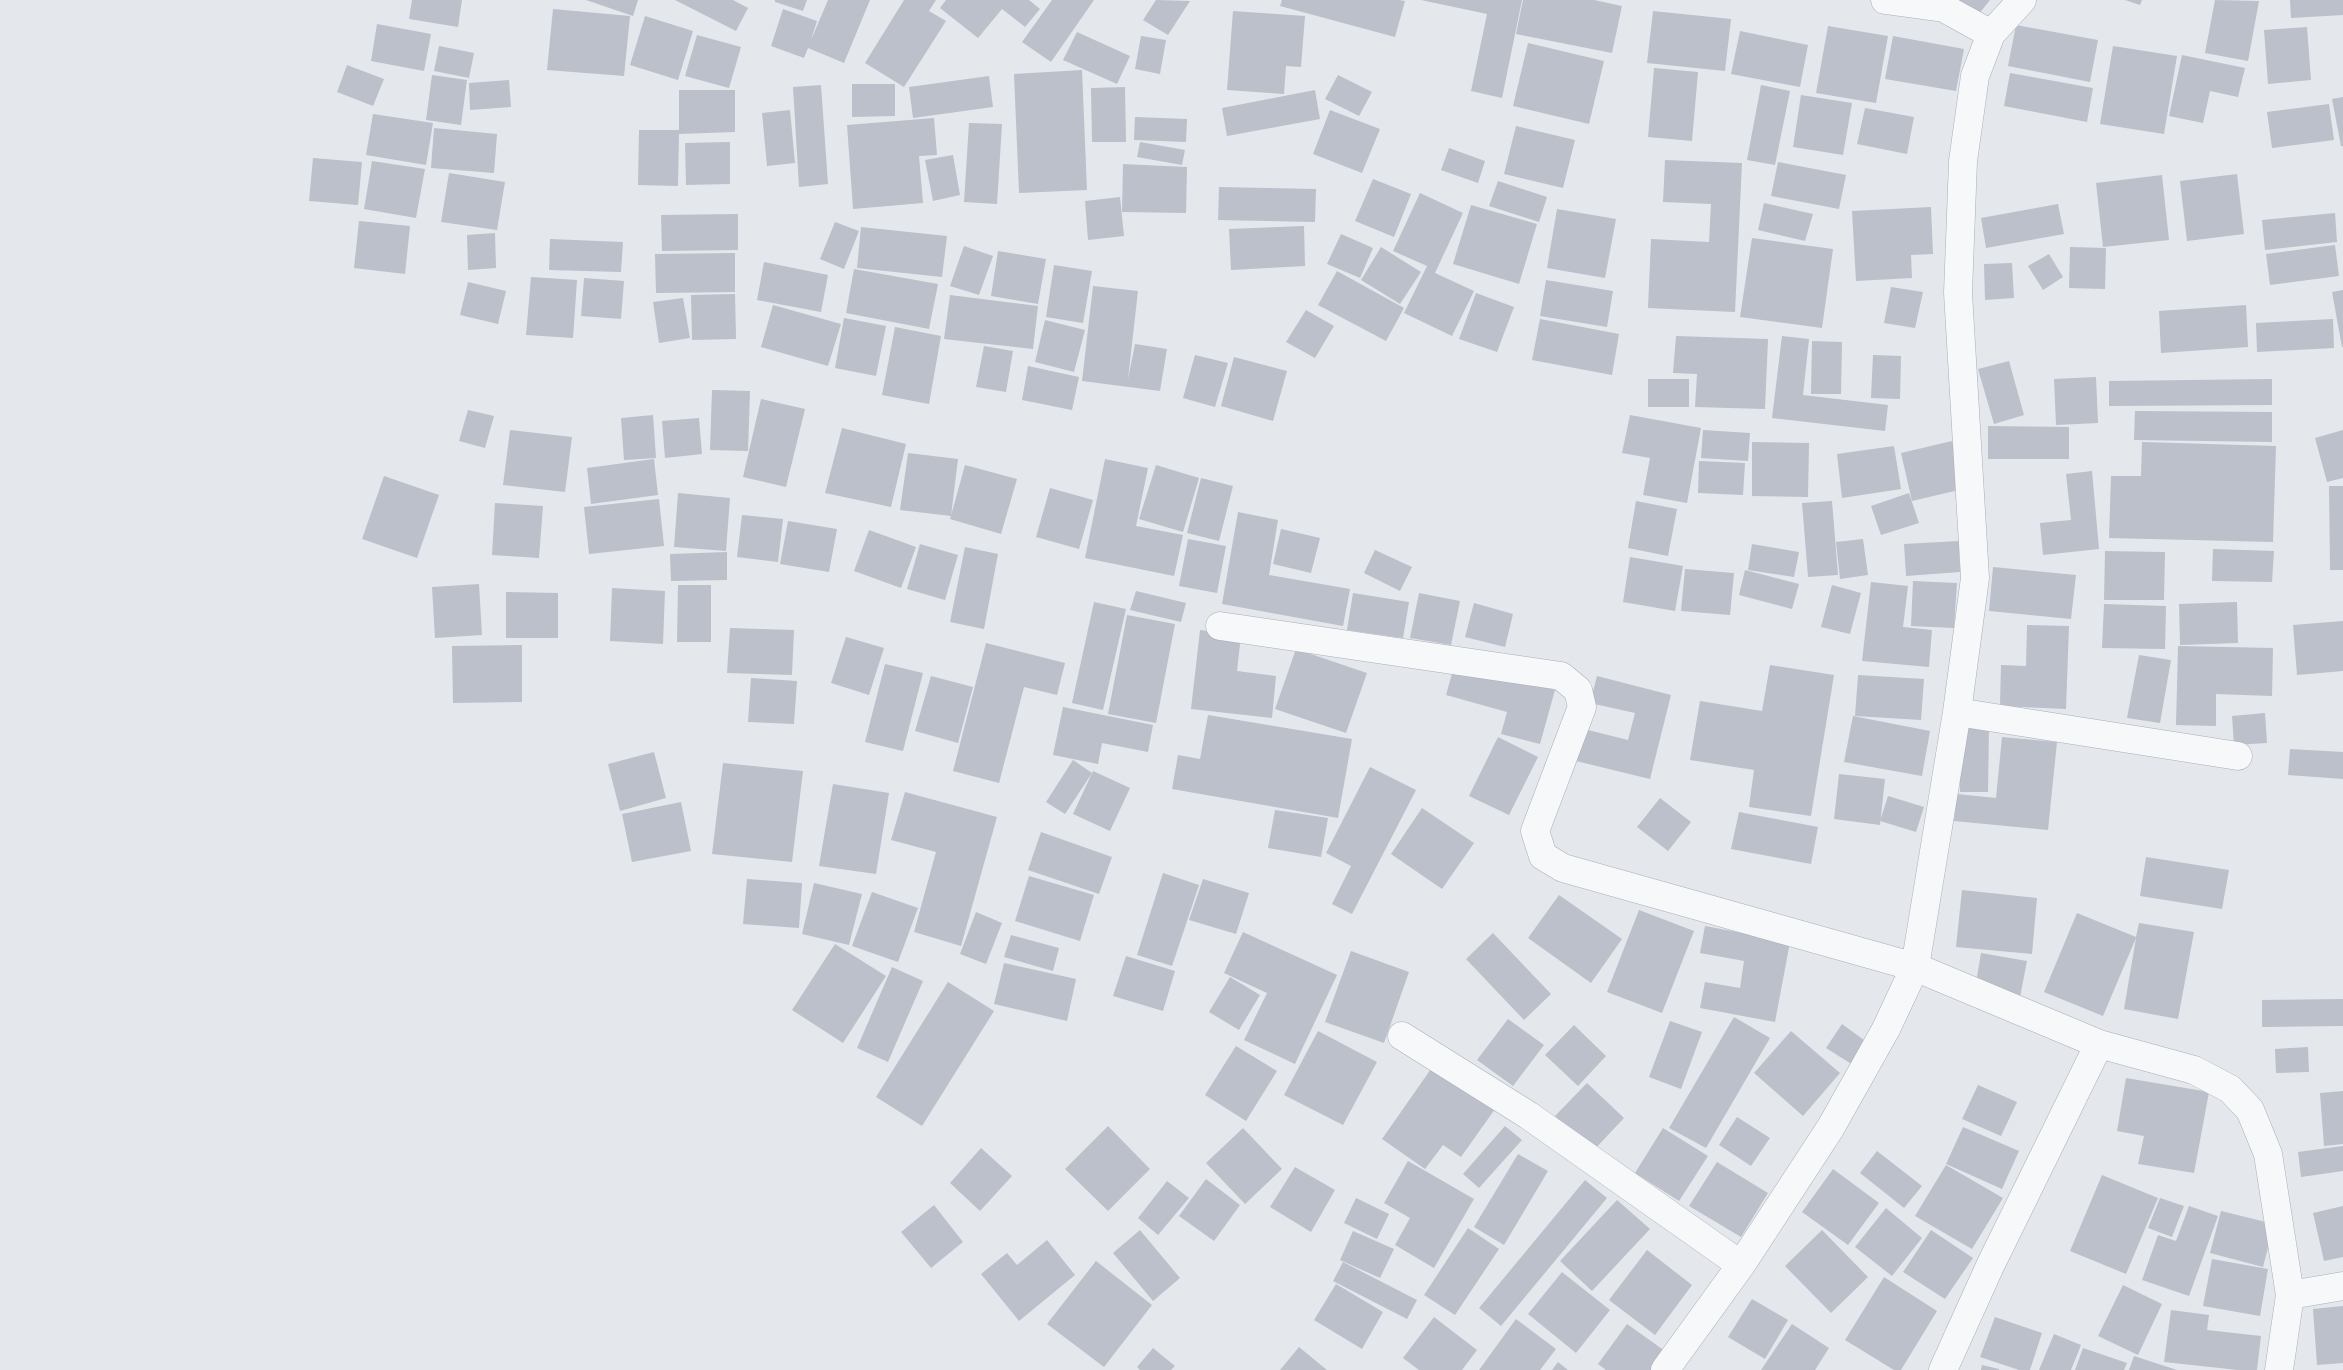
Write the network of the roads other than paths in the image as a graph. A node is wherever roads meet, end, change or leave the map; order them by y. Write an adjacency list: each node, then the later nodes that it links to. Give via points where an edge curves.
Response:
1 (1885, 0): 3 (street, via 1944,8)
2 (2022, 0): 3 (street)
3 (1991, 34): 5 (street, via 1975,76 1963,161 1958,292 1975,578)
4 (1220, 626): 7 (street, via 1561,676 1578,690 1582,707 1535,831 1543,856 1563,868)
5 (1957, 712): 6 (street); 7 (street)
6 (2238, 756)
7 (1915, 968): 9 (street); 10 (street, via 1886,1029 1831,1127)
8 (1402, 1036): 10 (street, via 1528,1115)
9 (2099, 1044): 12 (street, via 2194,1070 2230,1089 2250,1110 2268,1154); 14 (street)
10 (1741, 1265): 13 (street)
11 (2343, 1286): 12 (street)
12 (2290, 1295): 15 (street)
13 (1665, 1370)
14 (1943, 1370)
15 (2279, 1370)

